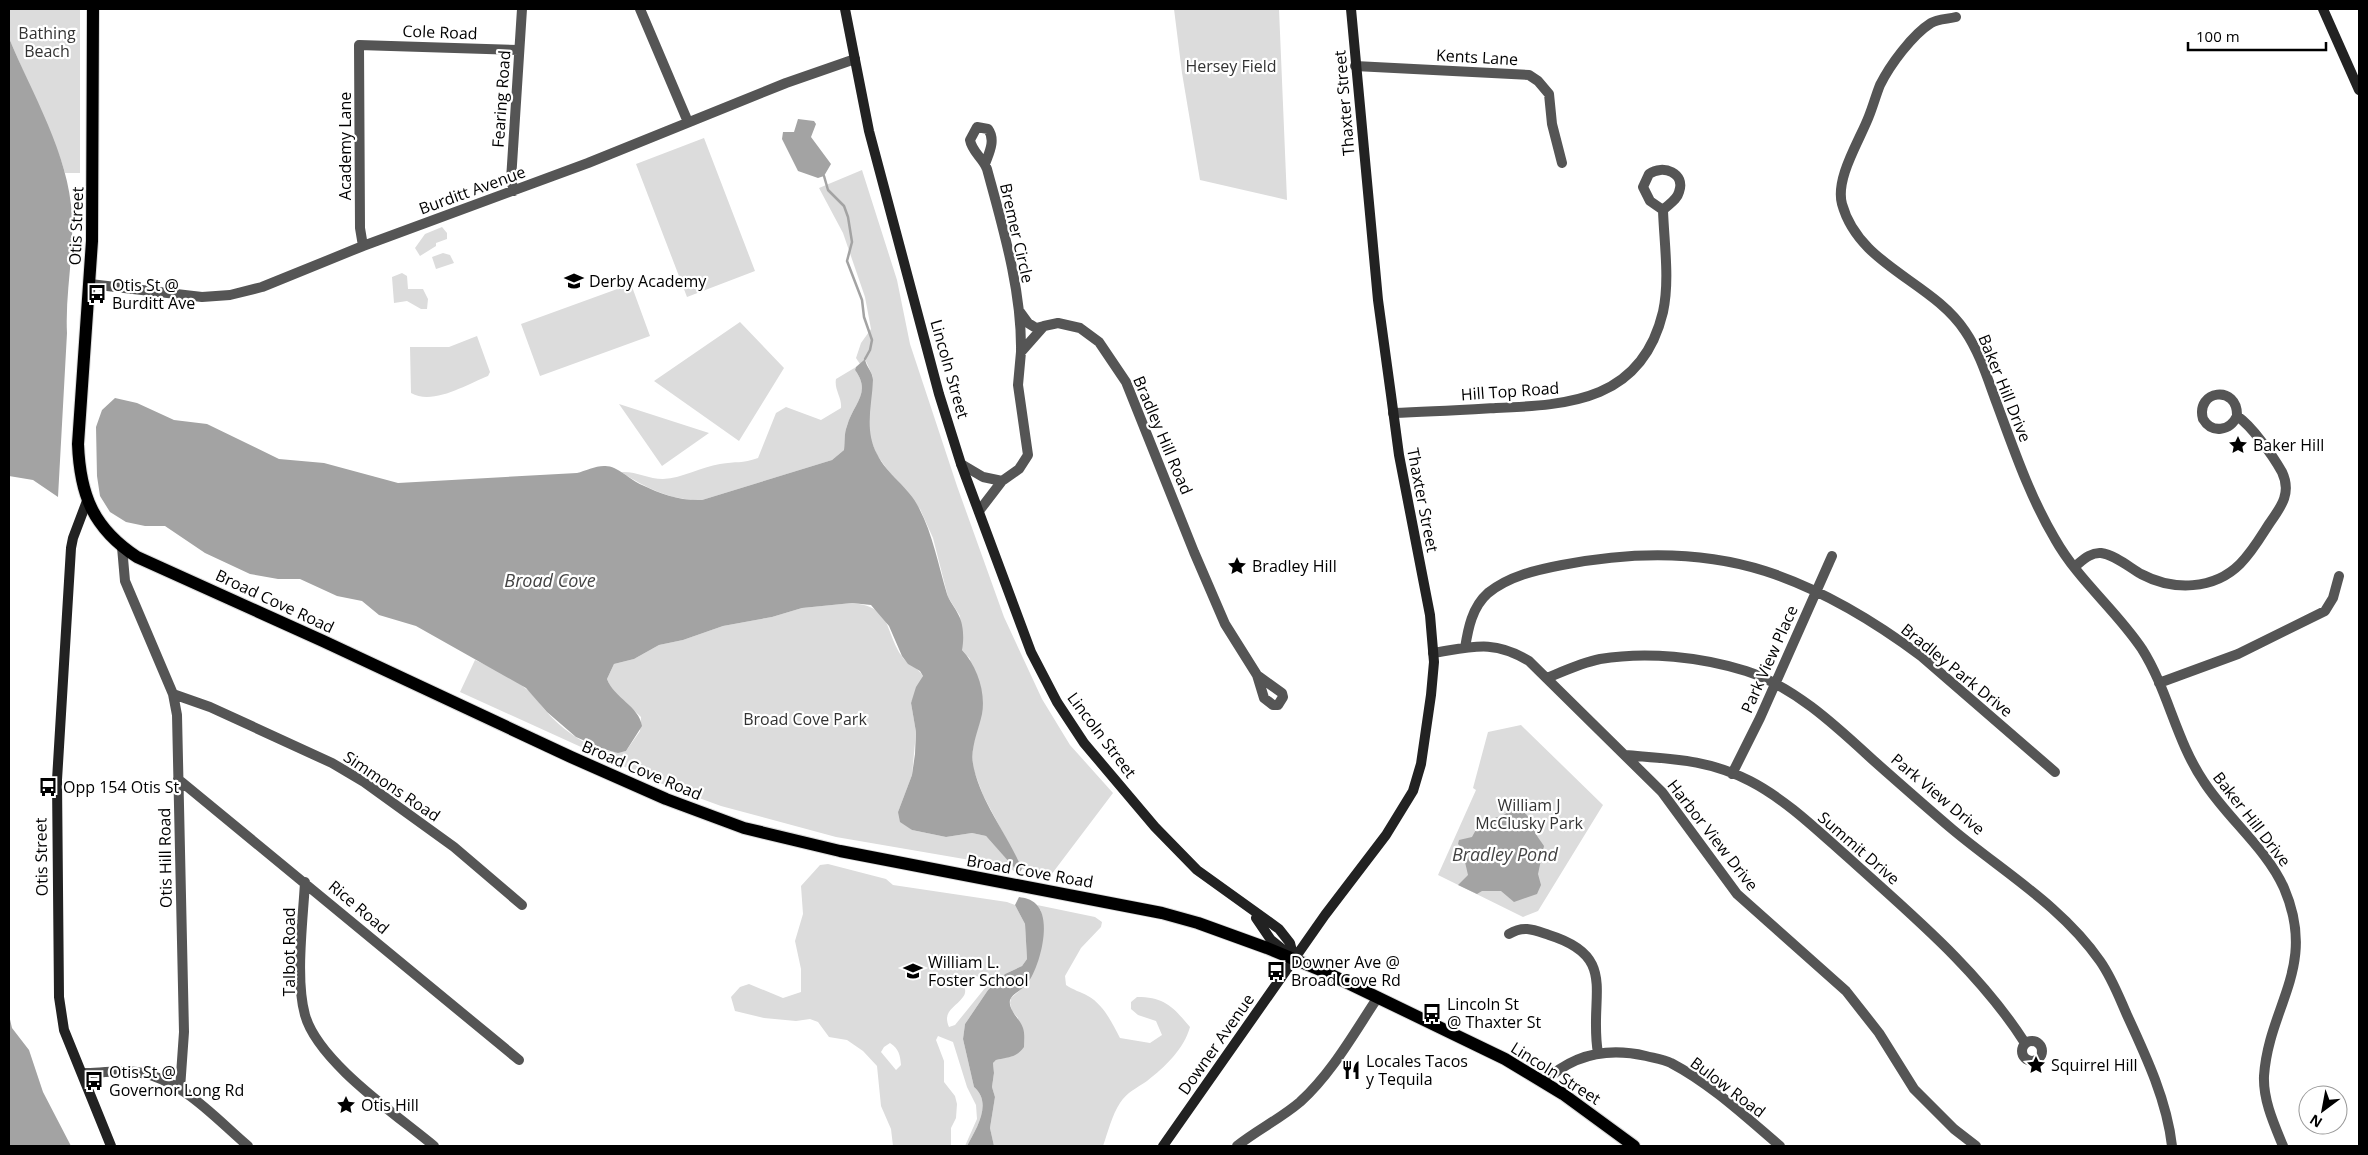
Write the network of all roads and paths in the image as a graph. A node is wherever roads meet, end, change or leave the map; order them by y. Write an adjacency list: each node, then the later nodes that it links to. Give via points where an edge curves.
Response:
1 (93, 9): 19 (main road, Otis Street)
2 (522, 9): 9 (street, Fearing Road)
3 (640, 9): 13 (street)
4 (845, 9): 10 (street, Lincoln Street)
5 (1351, 9): 11 (street, Thaxter Street)
6 (2323, 9): 12 (street)
7 (1956, 17): 32 (street, Baker Hill Drive, via 1933,21 1910,41 1880,84 1843,178 1841,200 1851,228 1878,258 1942,306 1965,331 1982,366 2027,484 2055,539)
8 (359, 45): 9 (street, Cole Road); 18 (street, Academy Lane, via 360,228)
9 (519, 50): 16 (street, Fearing Road, via 511,180)
10 (855, 59): 13 (street, Burditt Avenue, via 786,82); 26 (street, Lincoln Street, via 892,224)
11 (1355, 66): 14 (street, Kents Lane, via 1529,75 1549,94 1552,124); 23 (street, Thaxter Street, via 1378,300)
12 (2359, 90)
13 (688, 122): 16 (street, Burditt Avenue)
14 (1562, 163)
15 (985, 164): 20 (street, Bremer Circle)
16 (514, 191): 18 (street, Burditt Avenue)
17 (1664, 210): 23 (street, Hill Top Road, via 1666,293 1658,327 1640,361 1611,386 1574,402 1545,406)
18 (363, 246): 19 (street, Burditt Avenue, via 268,285 230,296 202,297)
19 (90, 284): 25 (main road, Otis Street)
20 (1019, 309): 21 (street, Bremer Circle, via 1028,323 1036,328); 22 (street, Bremer Circle)
21 (1044, 326): 22 (street); 37 (street, Bradley Hill Road, via 1058,323 1080,328 1099,342 1118,368 1135,401 1217,606)
22 (1021, 352): 27 (street, via 1018,386 1028,455 1019,469)
23 (1393, 413): 36 (street, Thaxter Street, via 1430,615)
24 (2237, 416): 32 (street, via 2247,424 2287,484 2284,501 2240,565 2217,580 2187,586 2156,581 2100,553 2087,557)
25 (78, 444): 28 (main road, Broad Cove Road, via 79,470)
26 (961, 464): 27 (street, via 983,477); 29 (street, Lincoln Street)
27 (1002, 481): 29 (street)
28 (87, 501): 30 (main road, Broad Cove Road, via 98,520); 54 (street, Otis Street, via 71,548 56,830 60,1004 64,1030)
29 (979, 511): 49 (street, Lincoln Street, via 1031,652 1069,722 1175,849 1197,870 1279,930 1290,943)
30 (122, 547): 41 (street, Otis Hill Road, via 125,581); 49 (main road, Broad Cove Road, via 137,557 571,758 744,828 840,852 1162,913 1236,936)
31 (1832, 556): 34 (street, Park View Place)
32 (2074, 567): 40 (street, Baker Hill Drive, via 2135,640)
33 (2339, 576): 40 (street, via 2325,611 2238,654)
34 (1815, 592): 35 (street, Bradley Park Drive, via 1764,571 1711,559 1660,555 1587,560 1521,575 1488,594 1473,615); 39 (street, Park View Place); 43 (street, Bradley Park Drive, via 1871,622 1921,656)
35 (1465, 648): 36 (street, Harbor View Drive); 38 (street, Harbor View Drive, via 1500,647 1513,651)
36 (1433, 653): 49 (street, Thaxter Street, via 1426,736 1413,792 1386,835)
37 (1257, 675)
38 (1547, 678): 39 (street, Park View Drive, via 1600,659 1646,656 1721,664); 42 (street, Harbor View Drive)
39 (1774, 684): 44 (street, Park View Place); 65 (street, Park View Drive, via 1825,718 1954,831 2018,879 2077,931 2113,982 2144,1052 2164,1109)
40 (2159, 684): 66 (street, Baker Hill Drive, via 2187,753 2202,780 2270,863 2291,906 2296,940 2295,964 2270,1044 2264,1078 2269,1107)
41 (173, 694): 45 (street, Otis Hill Road, via 177,715); 47 (street, Simmons Road, via 210,706 332,763 364,782 454,847)
42 (1625, 755): 44 (street, Summit Drive, via 1693,760); 64 (street, Harbor View Drive, via 1662,792 1737,894 1846,992 1879,1034 1914,1089 1948,1124)
43 (2056, 772)
44 (1732, 774): 51 (street, Summit Drive, via 1763,789 1812,826 1923,925 1978,978)
45 (178, 779): 46 (street, Rice Road); 56 (street, Otis Hill Road, via 184,1032)
46 (305, 882): 53 (street, Rice Road); 59 (street, Talbot Road, via 302,978 305,1014 310,1028 326,1053)
47 (522, 905)
48 (1509, 934): 52 (street, via 1528,928 1573,944 1588,956 1595,973)
49 (1294, 959): 50 (main road, Lincoln Street); 60 (street, Downer Avenue)
50 (1378, 997): 55 (main road, Lincoln Street); 61 (street, via 1311,1090 1293,1107)
51 (2025, 1043)
52 (1598, 1052): 55 (street, Bulow Road, via 1568,1063); 63 (street, Bulow Road, via 1634,1054 1669,1062 1697,1079)
53 (519, 1060)
54 (82, 1073): 56 (street, via 135,1072 159,1078); 57 (street, Otis Street)
55 (1544, 1082): 62 (main road, Lincoln Street)
56 (180, 1089): 58 (street)
57 (111, 1146)
58 (248, 1146)
59 (434, 1146)
60 (1163, 1146)
61 (1237, 1146)
62 (1634, 1146)
63 (1780, 1146)
64 (1976, 1146)
65 (2172, 1146)
66 (2283, 1146)

